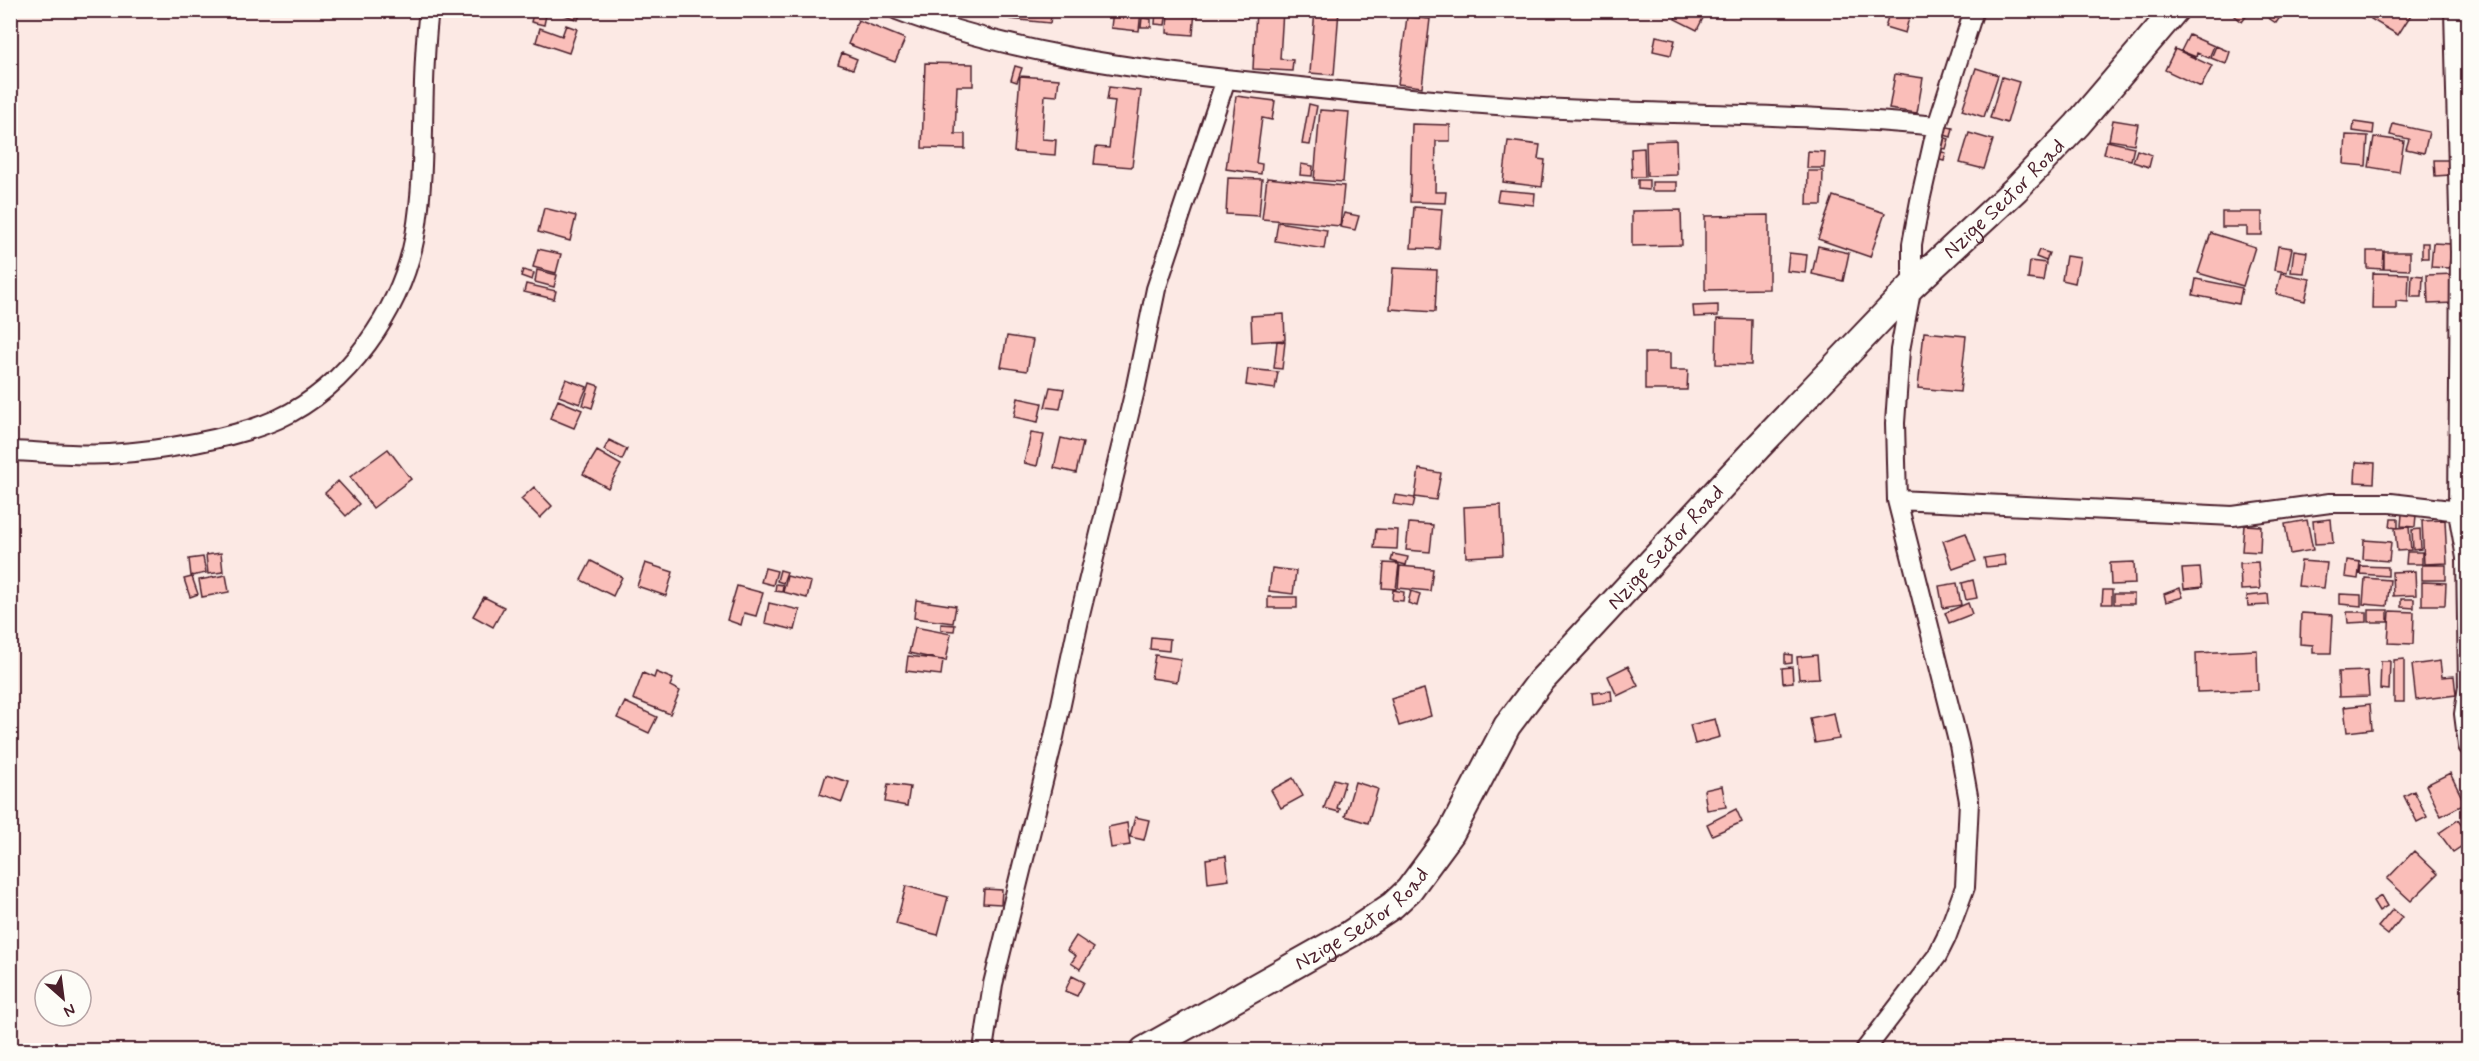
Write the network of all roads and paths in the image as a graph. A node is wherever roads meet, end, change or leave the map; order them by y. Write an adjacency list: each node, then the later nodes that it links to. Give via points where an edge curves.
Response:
1 (429, 10): 9 (street, via 415,236 403,277 364,349 326,388 279,418 230,434 110,454)
2 (897, 10): 6 (street, via 993,41)
3 (1974, 10): 7 (street)
4 (2175, 10): 8 (main road, Nzige Sector Road, via 2077,125 2016,189)
5 (2454, 10): 11 (street)
6 (1226, 79): 7 (street, via 1474,104 1790,115); 13 (street, via 1156,289 1115,478 993,984)
7 (1937, 126): 8 (street, via 1912,244)
8 (1912, 286): 10 (street, via 1900,350 1895,423); 14 (main road, Nzige Sector Road, via 1540,682 1508,726 1450,833 1409,890 1350,934)
9 (10, 451)
10 (1898, 500): 11 (street, via 2233,516 2330,503 2391,503); 15 (street, via 1959,745 1970,821 1965,887 1946,938)
11 (2463, 513): 12 (street, via 2468,686 2464,714)
12 (2469, 746)
13 (983, 1050)
14 (1144, 1050)
15 (1866, 1050)

